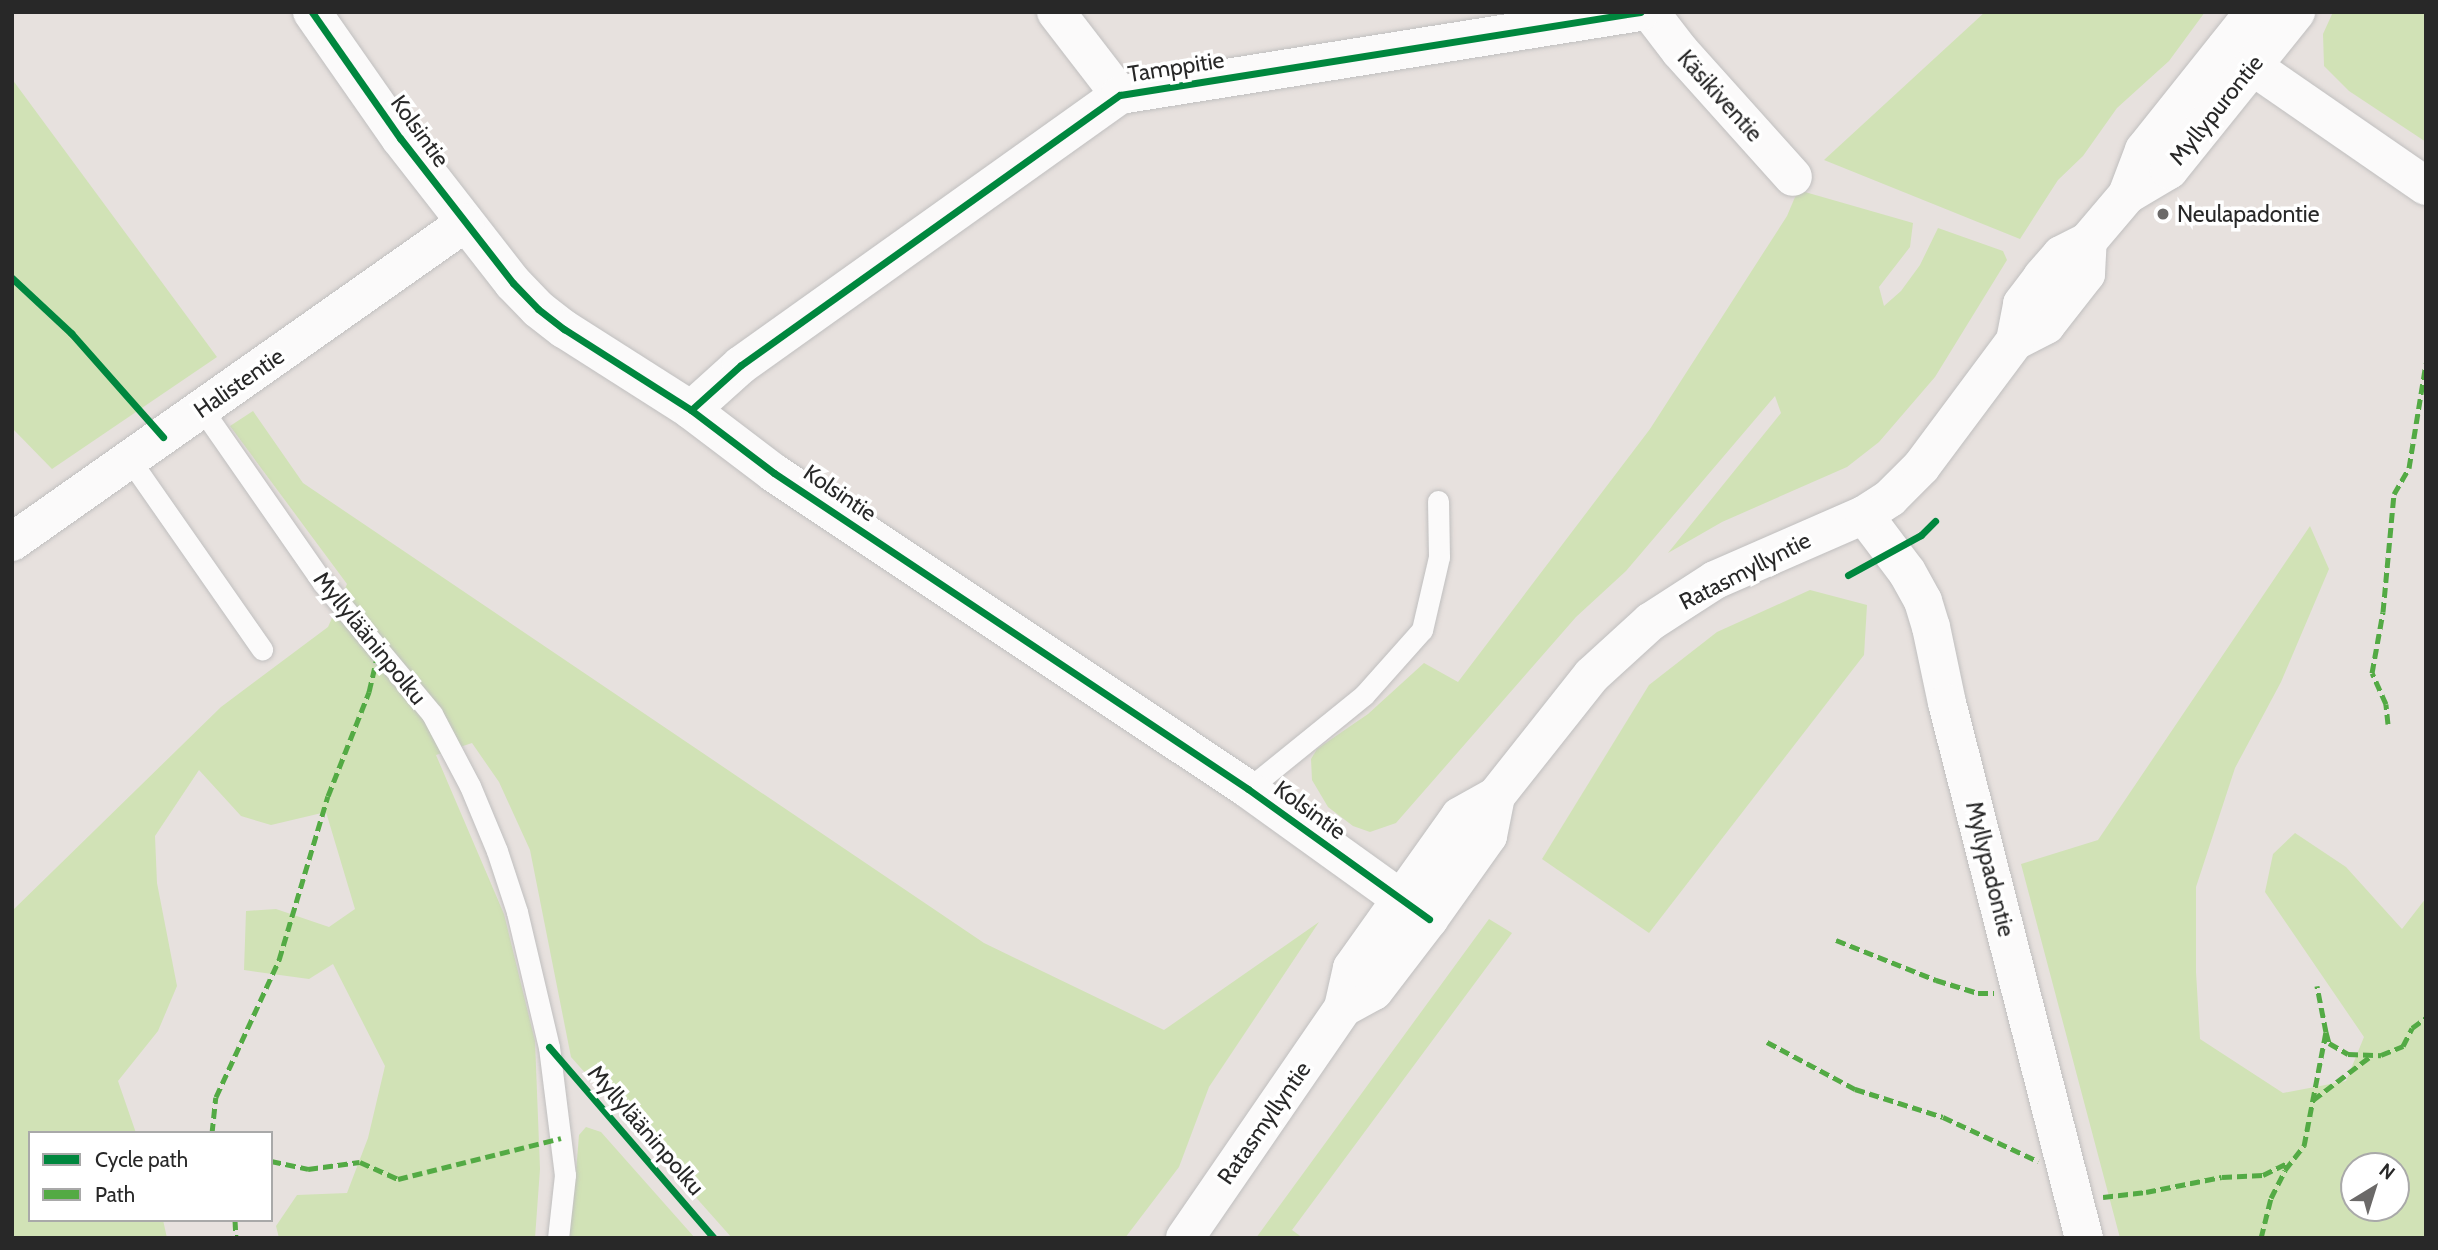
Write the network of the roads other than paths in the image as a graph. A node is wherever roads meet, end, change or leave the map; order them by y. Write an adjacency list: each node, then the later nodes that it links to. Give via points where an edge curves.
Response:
1 (312, 12): 11 (street, Kolsintie)
2 (1056, 12): 8 (street)
3 (1640, 12): 8 (street, Tamppitie)
4 (1650, 12): 9 (street, Käsikiventie)
5 (2254, 12): 7 (street, Myllypurontie)
6 (2296, 12): 7 (street, Myllypurontie)
7 (2238, 57): 10 (street); 16 (street, Myllypurontie, via 2169,170 2127,195 2088,241 2060,255 2022,304 2015,341 1921,467 1890,498)
8 (1120, 95): 13 (street, Tamppitie, via 741,365)
9 (1793, 177)
10 (2426, 186)
11 (465, 223): 12 (street, Halistentie); 13 (street, Kolsintie, via 538,309)
12 (202, 409): 14 (street, Halistentie); 21 (lane, Myllylääninpolku, via 323,583 432,714 470,786 517,912 549,1047 565,1175)
13 (691, 410): 19 (street, Kolsintie, via 774,472)
14 (130, 460): 17 (street, Halistentie); 18 (lane)
15 (1438, 501): 19 (lane, via 1439,557 1422,630 1364,695)
16 (1864, 515): 20 (street, Ratasmyllyntie, via 1715,580 1650,622 1592,676 1496,796 1488,836); 23 (street, Myllypadontie, via 1907,572 1927,614)
17 (12, 542)
18 (262, 649)
19 (1248, 789): 20 (street, Kolsintie)
20 (1415, 909): 22 (street, Ratasmyllyntie, via 1374,991 1343,1008)
21 (558, 1238)
22 (1185, 1238)
23 (2084, 1238)

